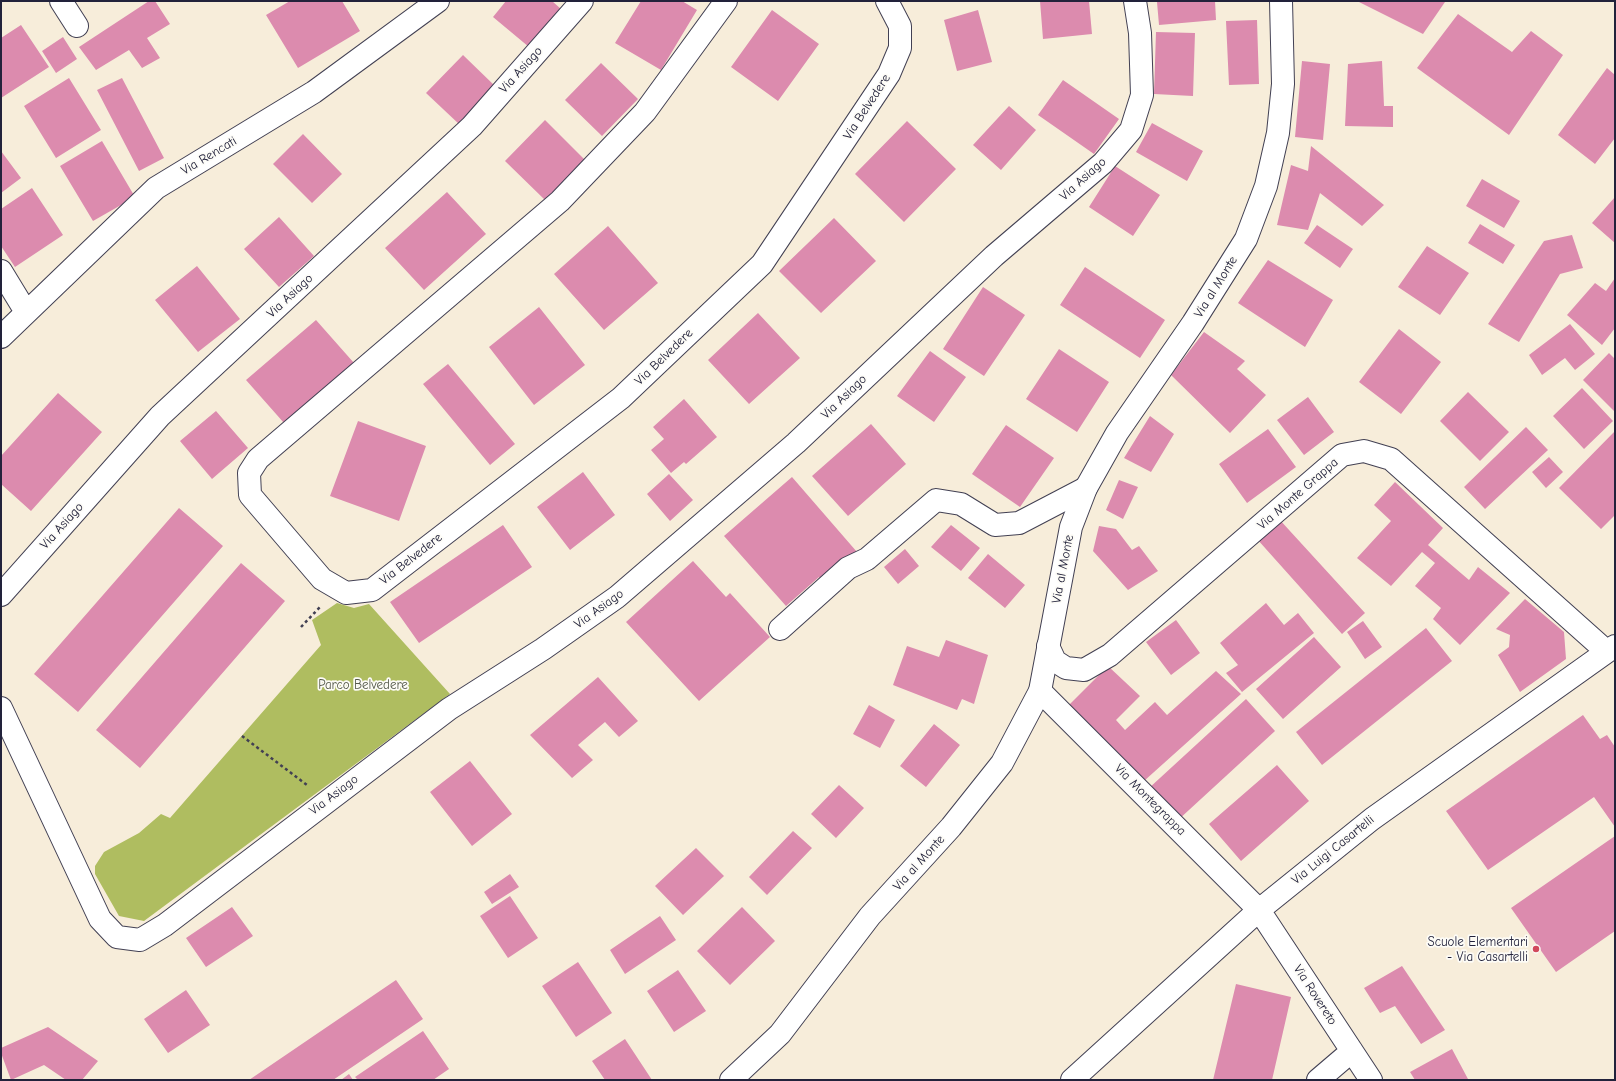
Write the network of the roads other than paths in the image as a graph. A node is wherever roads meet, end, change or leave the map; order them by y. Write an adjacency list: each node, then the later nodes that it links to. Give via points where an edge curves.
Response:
1 (61, 1): 8 (street)
2 (438, 1): 10 (street, Via Rencati, via 314,92 156,188)
3 (582, 1): 13 (street, Via Asiago, via 472,126 160,416)
4 (726, 1): 5 (street, Via Belvedere, via 645,112 560,200 258,459 249,473 250,495 322,579 346,593 372,590 621,398 762,264 889,74 900,48 900,26)
5 (887, 1)
6 (1135, 1): 18 (street, Via Asiago, via 1140,33 1142,95 1131,130 1102,163 989,261 796,443 617,598 449,709 165,925 140,940 117,937 100,919)
7 (1281, 1): 12 (street, Via al Monte, via 1283,84 1278,133 1266,186 1246,239 1193,323 1117,433)
8 (77, 26)
9 (1, 271): 10 (street)
10 (26, 312): 11 (street, Via Rencati)
11 (1, 337)
12 (1086, 488): 14 (street, via 1019,523 995,525 961,504 936,500 867,559 848,568); 15 (street, Via al Monte, via 1071,527)
13 (1, 595)
14 (780, 629)
15 (1048, 646): 16 (street, Via Monte Grappa, via 1055,661 1066,668 1084,670 1110,655 1342,455 1364,451 1391,458); 17 (street, Via al Monte)
16 (1610, 648): 19 (street, Via Luigi Casartelli, via 1372,819)
17 (1040, 690): 19 (street, Via Montegrappa); 21 (street, Via al Monte, via 1002,763 993,775 951,827 870,916 780,1034)
18 (1, 708)
19 (1259, 910): 20 (street, Via Rovereto); 22 (street, Via Luigi Casartelli)
20 (1352, 1051): 23 (street); 24 (street, Via Rovereto)
21 (731, 1080)
22 (1072, 1080)
23 (1318, 1080)
24 (1371, 1080)

